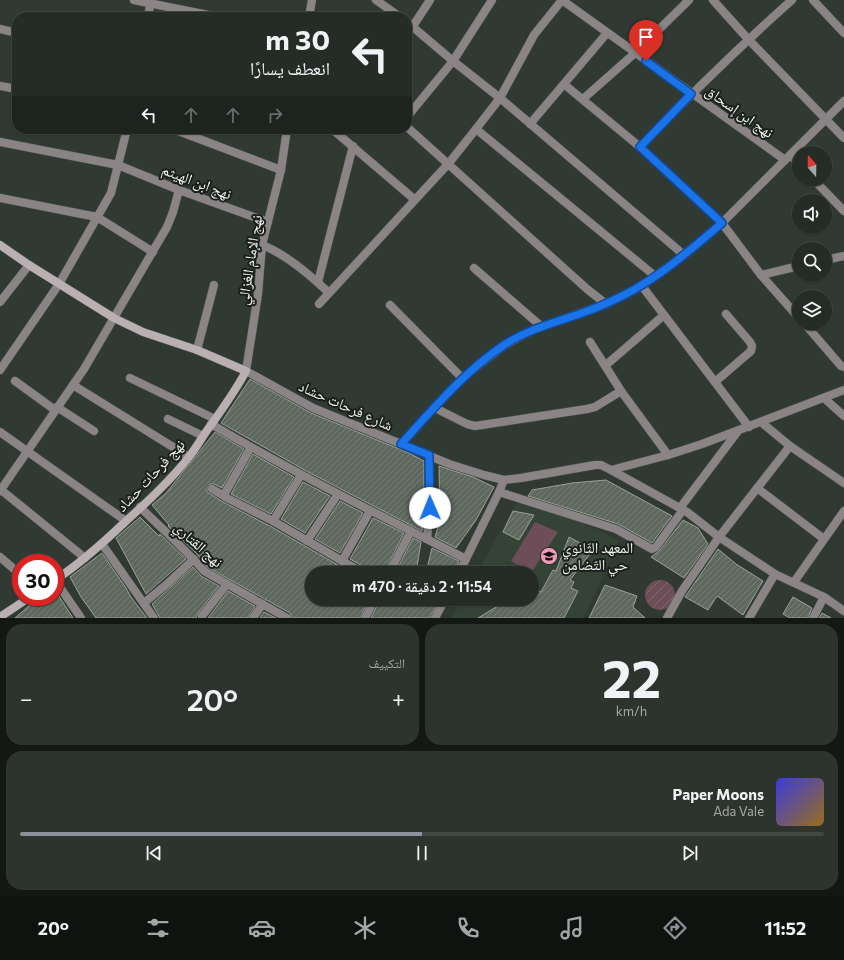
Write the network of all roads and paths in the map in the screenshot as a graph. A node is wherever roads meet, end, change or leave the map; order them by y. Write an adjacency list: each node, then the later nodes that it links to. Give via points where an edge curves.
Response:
1 (134, 0): 11 (street)
2 (312, 0): 14 (street)
3 (376, 0): 15 (street)
4 (430, 0): 16 (street)
5 (492, 0): 24 (street)
6 (562, 0): 20 (street, نهج ابن إسحاق); 29 (street, via 534,34)
7 (689, 0): 23 (street)
8 (713, 0): 22 (street)
9 (792, 0): 22 (street)
10 (813, 0): 21 (street)
11 (151, 2): 12 (street); 13 (street)
12 (149, 12)
13 (196, 12)
14 (310, 12)
15 (393, 12)
16 (412, 22)
17 (412, 26): 24 (street)
18 (0, 29): 19 (street)
19 (12, 32)
20 (607, 33): 23 (street, نهج ابن إسحاق); 25 (street)
21 (844, 33)
22 (748, 39): 28 (street); 33 (street)
23 (635, 53): 28 (street, نهج ابن إسحاق); 30 (street)
24 (453, 61): 29 (street); 32 (street)
25 (564, 84): 30 (street); 34 (street)
26 (0, 86): 27 (street)
27 (12, 88)
28 (691, 94): 44 (street); 45 (street, نهج ابن إسحاق)
29 (500, 98): 34 (street); 35 (street)
30 (583, 99): 44 (street)
31 (844, 102): 33 (street, شارع فرحات حشاد)
32 (412, 111)
33 (827, 119): 41 (street); 45 (street, شارع فرحات حشاد)
34 (530, 124): 61 (street)
35 (476, 129): 47 (street); 68 (street)
36 (412, 131): 47 (street)
37 (126, 134): 48 (street)
38 (186, 134): 49 (street)
39 (286, 134): 49 (street, نهج الإمام الغزالي)
40 (338, 134): 43 (street)
41 (844, 138)
42 (0, 142): 48 (street, نهج ابن الهيثم)
43 (353, 146): 53 (street); 70 (street)
44 (640, 147): 57 (street)
45 (787, 158): 46 (street, نهج ابن إسحاق); 57 (street, شارع فرحات حشاد)
46 (792, 160)
47 (449, 163): 53 (street); 76 (street)
48 (118, 165): 51 (street, نهج ابن الهيثم); 55 (street, via 114,185)
49 (281, 170): 56 (street, نهج الإمام الغزالي)
50 (820, 186): 54 (street)
51 (179, 190): 56 (street, نهج ابن الهيثم); 60 (street, via 167,227)
52 (0, 198): 55 (street)
53 (414, 200): 73 (street)
54 (844, 211)
55 (97, 217): 60 (street); 69 (street)
56 (268, 222): 59 (street, نهج الإمام الغزالي)
57 (722, 223): 61 (street, شارع فرحات حشاد); 67 (street)
58 (0, 245): 64 (street)
59 (262, 246): 70 (street, via 279,253); 89 (street, نهج الإمام الغزالي, via 258,294)
60 (153, 252): 81 (street)
61 (684, 254): 68 (street, شارع فرحات حشاد)
62 (844, 256): 63 (street)
63 (832, 259)
64 (29, 265): 69 (street); 74 (street)
65 (474, 268): 82 (street)
66 (792, 268): 67 (street)
67 (761, 275): 78 (street)
68 (655, 276): 72 (street, شارع فرحات حشاد)
69 (61, 281): 81 (street); 88 (street)
70 (318, 282): 73 (street)
71 (214, 285): 85 (street)
72 (642, 286): 76 (street, شارع فرحات حشاد); 80 (street)
73 (328, 292): 75 (street)
74 (0, 302)
75 (318, 304)
76 (606, 304): 82 (street, شارع فرحات حشاد)
77 (390, 305): 91 (street)
78 (792, 310)
79 (726, 314): 93 (street, via 752,346 750,351)
80 (664, 315): 86 (street); 93 (street)
81 (114, 318): 85 (street, via 143,332); 94 (street)
82 (542, 327): 91 (street, شارع فرحات حشاد, via 505,345)
83 (810, 330): 87 (street)
84 (590, 342): 86 (street)
85 (197, 350): 89 (street)
86 (606, 366): 96 (street)
87 (844, 367)
88 (0, 370)
89 (246, 371): 102 (street, نهج فرحات حشاد); 109 (street, شارع فرحات حشاد, via 313,408)
90 (130, 378): 102 (street)
91 (462, 378): 98 (street, شارع فرحات حشاد)
92 (15, 382): 99 (street)
93 (715, 382): 104 (street)
94 (73, 385): 99 (street); 115 (street)
95 (844, 390): 97 (street)
96 (621, 391): 98 (street, via 587,409 475,426); 114 (street)
97 (824, 398): 100 (street); 103 (street)
98 (435, 408): 109 (street, شارع فرحات حشاد)
99 (56, 409): 106 (street); 112 (street)
100 (844, 416)
101 (168, 419): 108 (street)
102 (213, 422): 108 (street, نهج فرحات حشاد); 111 (street)
103 (760, 422): 104 (street); 110 (street)
104 (749, 426): 105 (street)
105 (738, 430): 114 (street); 127 (street)
106 (94, 431)
107 (0, 432): 112 (street)
108 (203, 436): 115 (street, نهج فرحات حشاد)
109 (401, 444): 113 (street)
110 (790, 446): 119 (street); 120 (street)
111 (252, 448): 117 (street); 125 (street)
112 (28, 451): 122 (street); 130 (street)
113 (429, 455): 118 (street, via 455,466); 134 (street)
114 (668, 455): 116 (street)
115 (189, 457): 126 (street, نهج فرحات حشاد)
116 (611, 470): 118 (street, via 595,465); 127 (street)
117 (301, 475): 124 (street); 131 (street)
118 (504, 480): 123 (street)
119 (844, 483)
120 (757, 488): 133 (street); 135 (street)
121 (212, 489): 125 (street)
122 (0, 490): 139 (street)
123 (499, 492): 127 (street, via 616,529 652,549); 141 (street)
124 (338, 494): 128 (street); 136 (street)
125 (224, 496): 131 (street)
126 (140, 507): 130 (street, نهج فرحات حشاد); 140 (street, نهج القتاري)
127 (682, 509): 133 (street)
128 (370, 511): 132 (street); 142 (street)
129 (844, 511): 135 (street)
130 (126, 521): 137 (street, نهج فرحات حشاد)
131 (272, 521): 136 (street)
132 (411, 531): 134 (street); 144 (street)
133 (718, 537): 148 (street); 167 (street)
134 (427, 539): 141 (street)
135 (824, 539): 149 (street)
136 (307, 541): 142 (street)
137 (102, 544): 139 (street, نهج فرحات حشاد); 153 (street)
138 (0, 557): 146 (street)
139 (85, 558): 147 (street, نهج فرحات حشاد)
140 (194, 559): 150 (street, نهج القتاري, via 204,571); 153 (street)
141 (466, 559): 145 (street)
142 (342, 562): 143 (street)
143 (350, 566)
144 (392, 566)
145 (462, 566)
146 (12, 567)
147 (64, 573)
148 (775, 574): 149 (street); 168 (street)
149 (794, 582): 152 (street)
150 (226, 584): 154 (street, نهج القتاري); 162 (street)
151 (64, 594): 160 (street)
152 (824, 597): 158 (street); 169 (street)
153 (144, 603): 161 (street)
154 (263, 604): 163 (street); 164 (street, نهج القتاري)
155 (16, 606): 159 (street)
156 (371, 606): 165 (street)
157 (441, 606): 166 (street)
158 (843, 608)
159 (0, 617)
160 (80, 618)
161 (154, 618)
162 (202, 618)
163 (253, 618)
164 (287, 618)
165 (365, 618)
166 (435, 618)
167 (667, 618)
168 (750, 618)
169 (813, 618)

